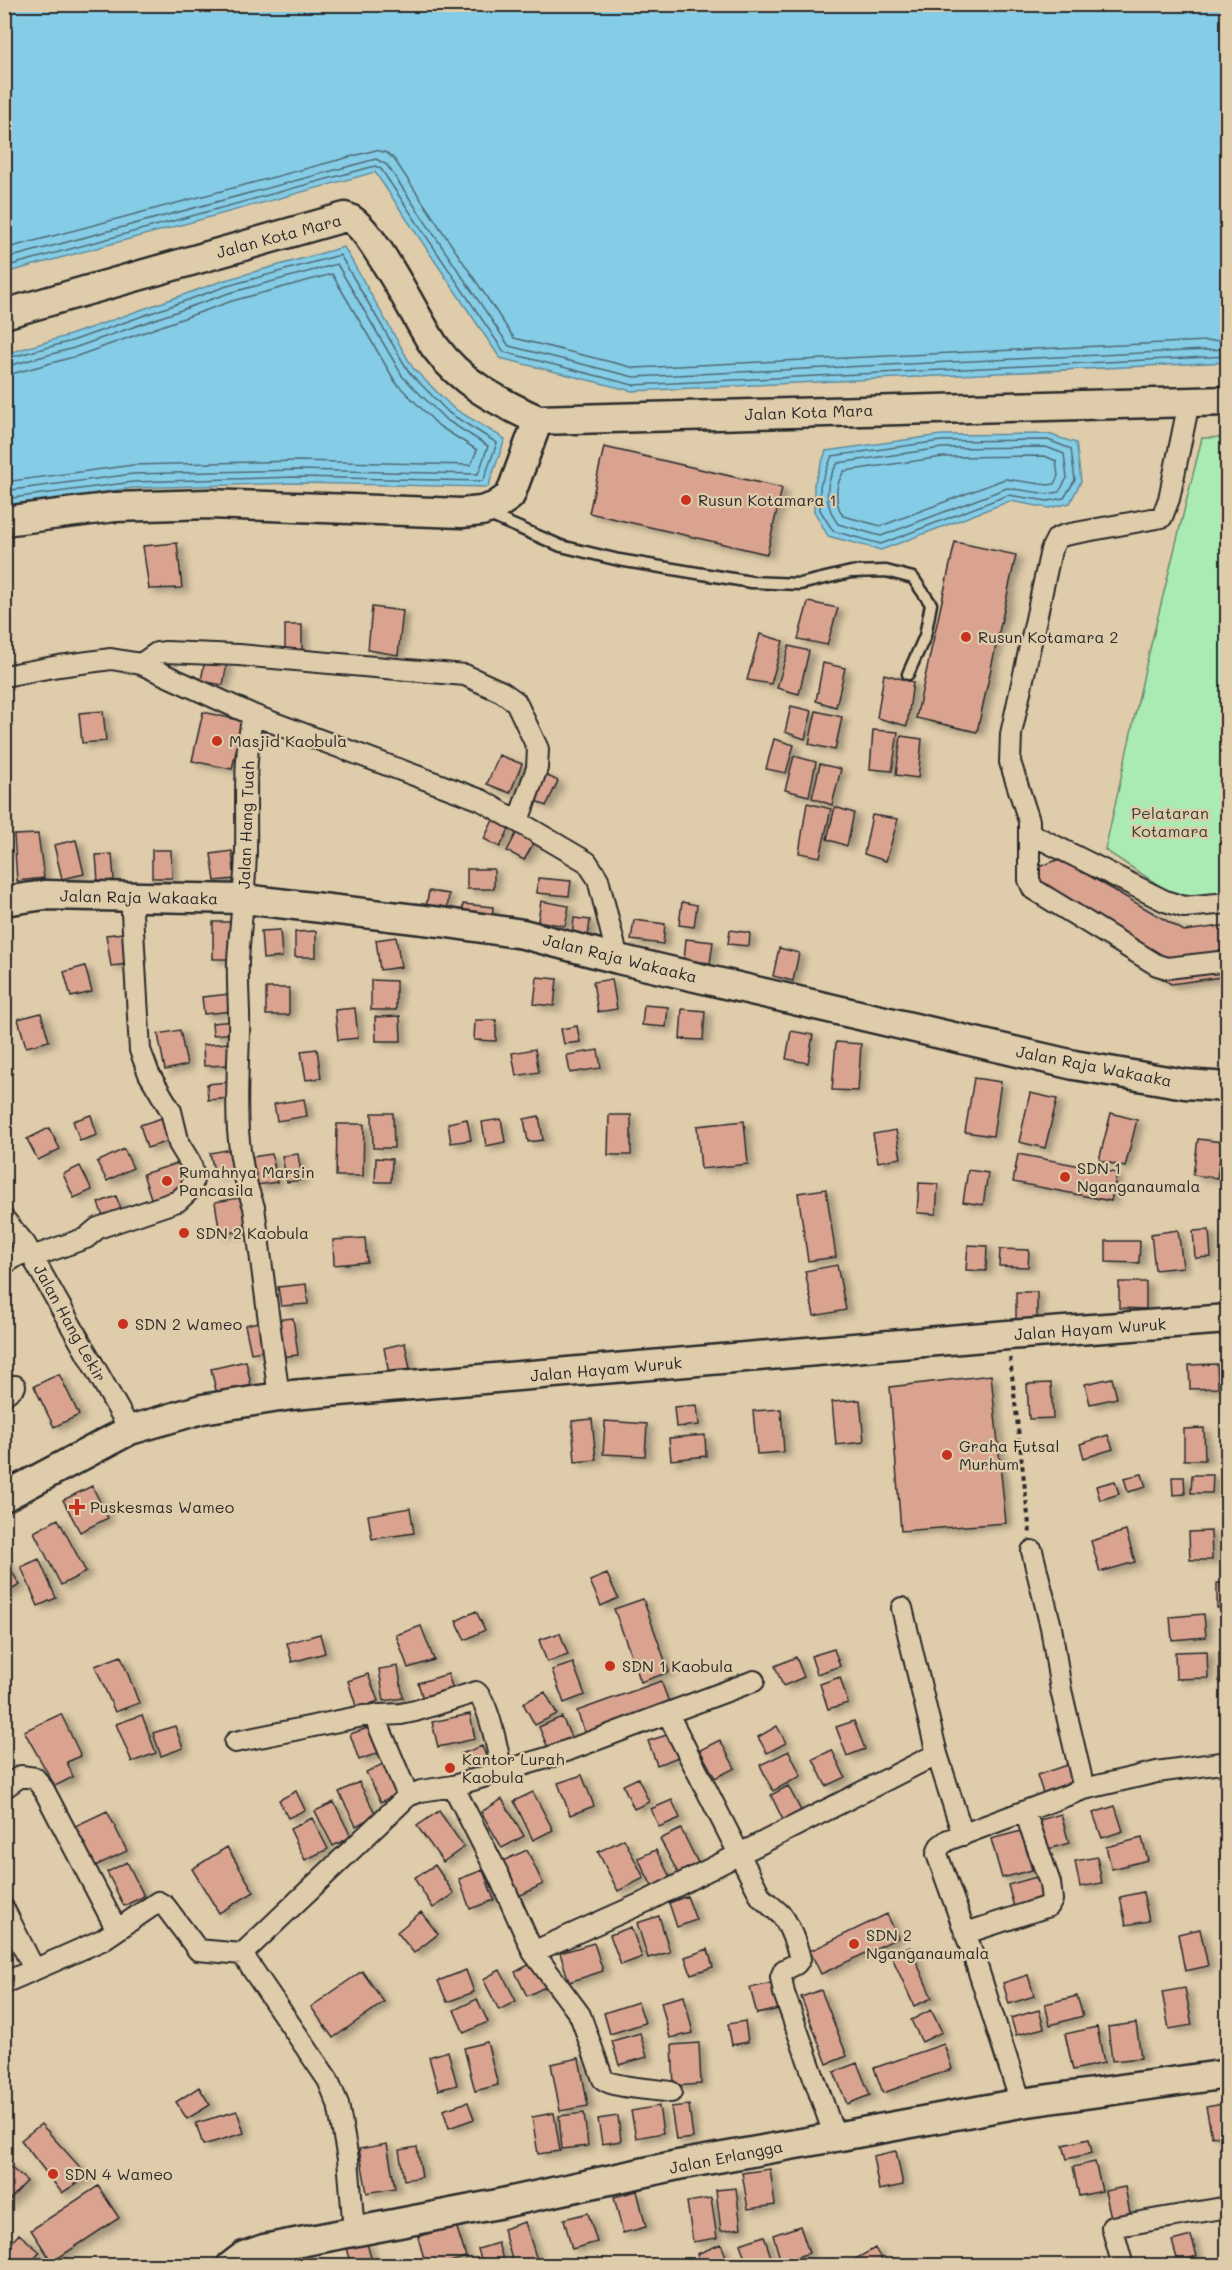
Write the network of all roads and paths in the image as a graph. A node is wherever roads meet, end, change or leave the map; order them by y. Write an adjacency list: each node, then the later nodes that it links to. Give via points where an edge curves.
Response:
1 (4, 314): 4 (street, Jalan Kota Mara, via 352,218 379,252 436,347 474,386)
2 (1227, 400): 3 (street, Jalan Kota Mara)
3 (1189, 402): 4 (street, Jalan Kota Mara); 12 (street, via 1162,517 1065,535 1057,538 1051,550 1011,734 1010,762)
4 (538, 420): 5 (street, via 510,496)
5 (482, 511): 6 (street, via 209,504 115,507); 8 (lane, via 561,546 619,561 751,582 800,584 851,573 886,571 913,578 931,604 925,636)
6 (4, 521)
7 (141, 664): 9 (street, via 111,659); 10 (street); 11 (street, via 156,653 165,652 465,675 516,702 538,749 537,768)
8 (908, 674)
9 (4, 676)
10 (253, 715): 11 (street, via 481,800); 14 (street, Jalan Hang Tuah, via 246,780)
11 (518, 821): 17 (street, via 586,862 598,879)
12 (1031, 834): 16 (street, via 1165,901 1184,907); 18 (street, via 1029,880 1033,889 1157,966)
13 (131, 896): 14 (street, Jalan Raja Wakaaka); 15 (street, Jalan Raja Wakaaka, via 45,895); 21 (street, via 140,1050 171,1111 179,1144 190,1162 194,1175 191,1189 178,1201 98,1228 86,1238)
14 (243, 899): 17 (street, Jalan Raja Wakaaka, via 524,934); 25 (street, Jalan Hang Tuah, via 236,1112 244,1183 254,1206)
15 (4, 901)
16 (1227, 903)
17 (618, 959): 19 (street, Jalan Raja Wakaaka, via 1074,1065 1185,1084)
18 (1227, 961)
19 (1227, 1087)
20 (4, 1220): 21 (street, Jalan Hang Lekir)
21 (30, 1253): 22 (street); 26 (street, Jalan Hang Lekir)
22 (4, 1264)
23 (1227, 1319): 24 (street, Jalan Hayam Wuruk)
24 (1008, 1335): 25 (street, Jalan Hayam Wuruk); 28 (path)
25 (279, 1397): 26 (street, Jalan Hayam Wuruk, via 202,1409)
26 (130, 1430): 27 (street, Jalan Hayam Wuruk)
27 (4, 1497)
28 (1032, 1551): 39 (street)
29 (902, 1608): 34 (street)
30 (754, 1681): 31 (street)
31 (668, 1714): 36 (street, via 550,1757); 43 (street)
32 (374, 1715): 33 (street); 36 (street, via 415,1711 476,1692 481,1695 499,1751); 40 (street)
33 (235, 1742)
34 (937, 1754): 42 (street); 43 (street)
35 (1227, 1762): 39 (street, via 1157,1772)
36 (501, 1770): 37 (street)
37 (453, 1786): 40 (street); 47 (street)
38 (4, 1788): 45 (street, via 21,1776 35,1778)
39 (1084, 1789): 41 (street)
40 (408, 1796): 48 (street)
41 (1025, 1812): 42 (street); 46 (street, via 1050,1883 1052,1900 1049,1906)
42 (963, 1835): 46 (street, via 948,1840 937,1854)
43 (739, 1854): 47 (street); 54 (street, via 761,1897 783,1917 798,1952 800,1959 784,1970 781,1977 784,1993)
44 (4, 1909): 49 (street)
45 (117, 1930): 48 (street, via 160,1903 198,1950); 49 (street)
46 (966, 1934): 53 (street)
47 (533, 1952): 52 (street, via 580,2015 603,2079 620,2086)
48 (242, 1954): 56 (street, via 328,2080 338,2104 348,2159)
49 (34, 1969): 50 (street)
50 (4, 1983)
51 (1227, 2074): 53 (street, Jalan Erlangga)
52 (671, 2092)
53 (1021, 2103): 54 (street, Jalan Erlangga)
54 (835, 2137): 56 (street, Jalan Erlangga)
55 (1227, 2207): 58 (street, via 1112,2227)
56 (354, 2231): 57 (street, Jalan Erlangga, via 264,2249)
57 (231, 2265)
58 (1123, 2265)

